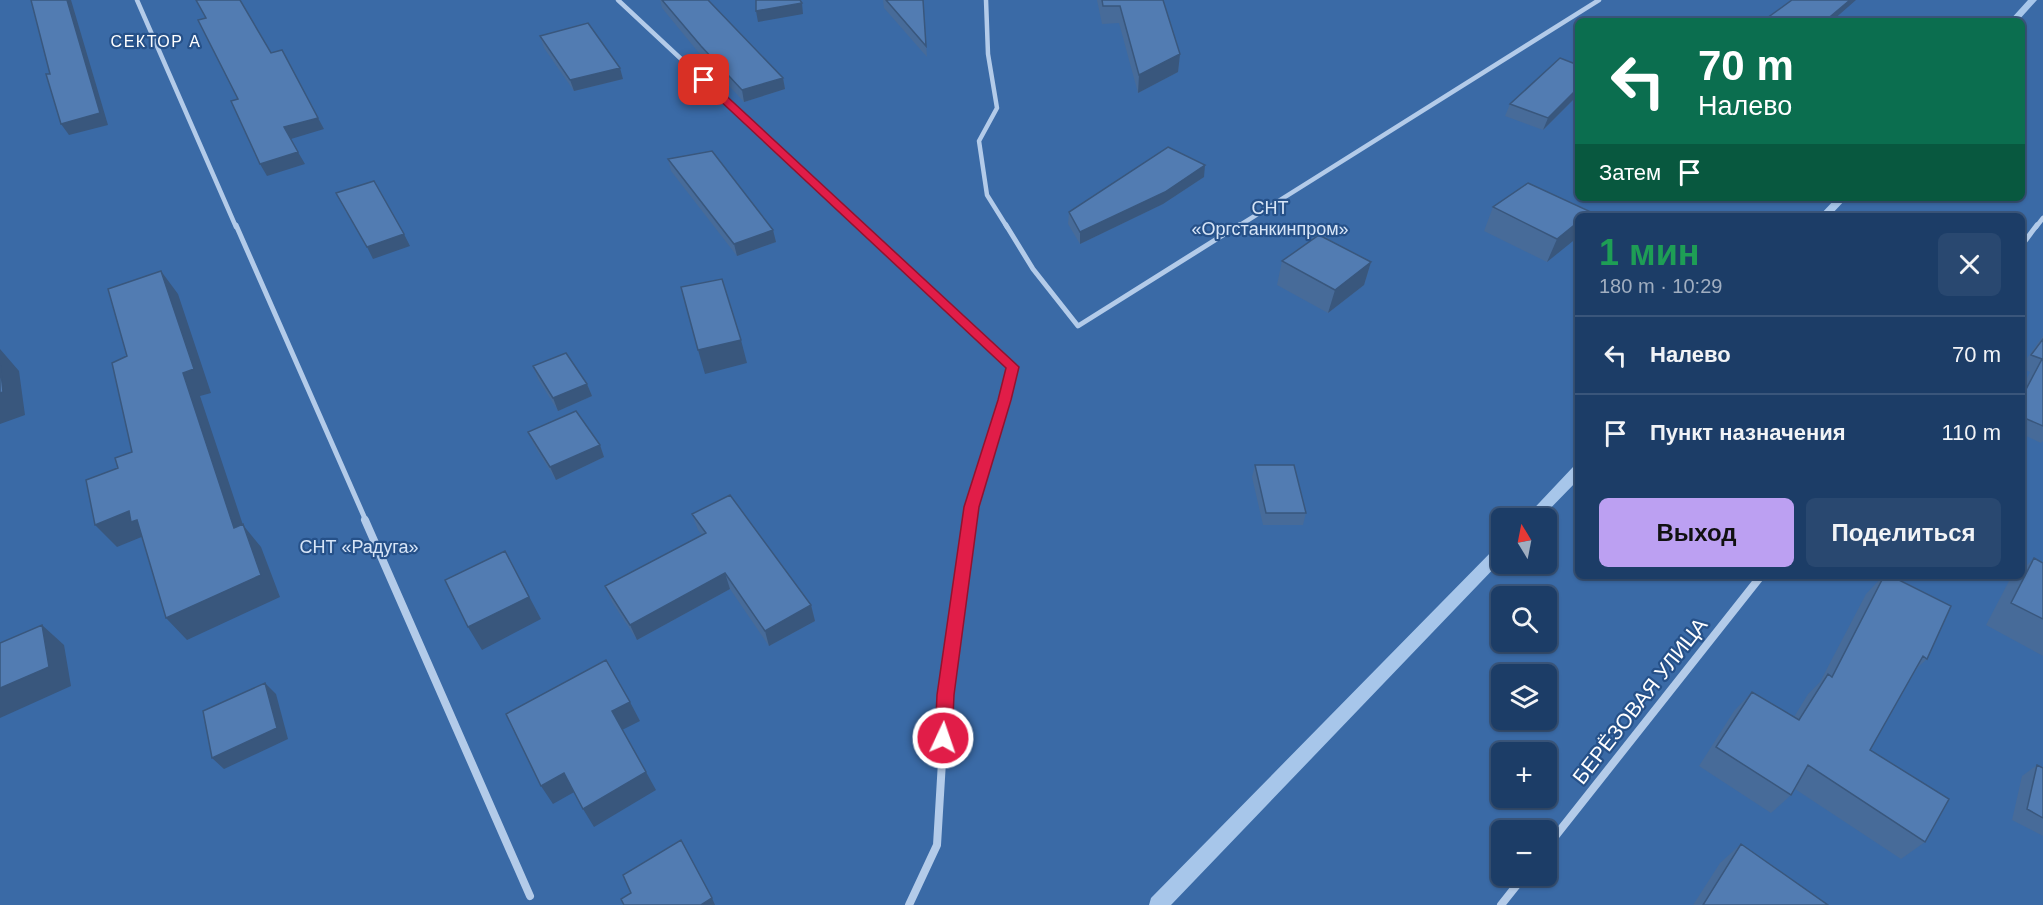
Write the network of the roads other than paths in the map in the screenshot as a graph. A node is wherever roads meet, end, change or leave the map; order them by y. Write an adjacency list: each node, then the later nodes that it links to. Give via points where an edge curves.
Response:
1 (137, 0): 10 (street)
2 (618, 0): 11 (street, via 1012,367 971,507 946,695 937,845)
3 (986, 0): 4 (street, via 988,54 997,108 979,141 987,195 1033,269 1078,326)
4 (1599, 0)
5 (2043, 218): 6 (street)
6 (2025, 241)
7 (1759, 579): 8 (street, БЕРЁЗОВАЯ УЛИЦА)
8 (1557, 834)
9 (1516, 886): 12 (street)
10 (530, 896)
11 (909, 905)
12 (1502, 905)

